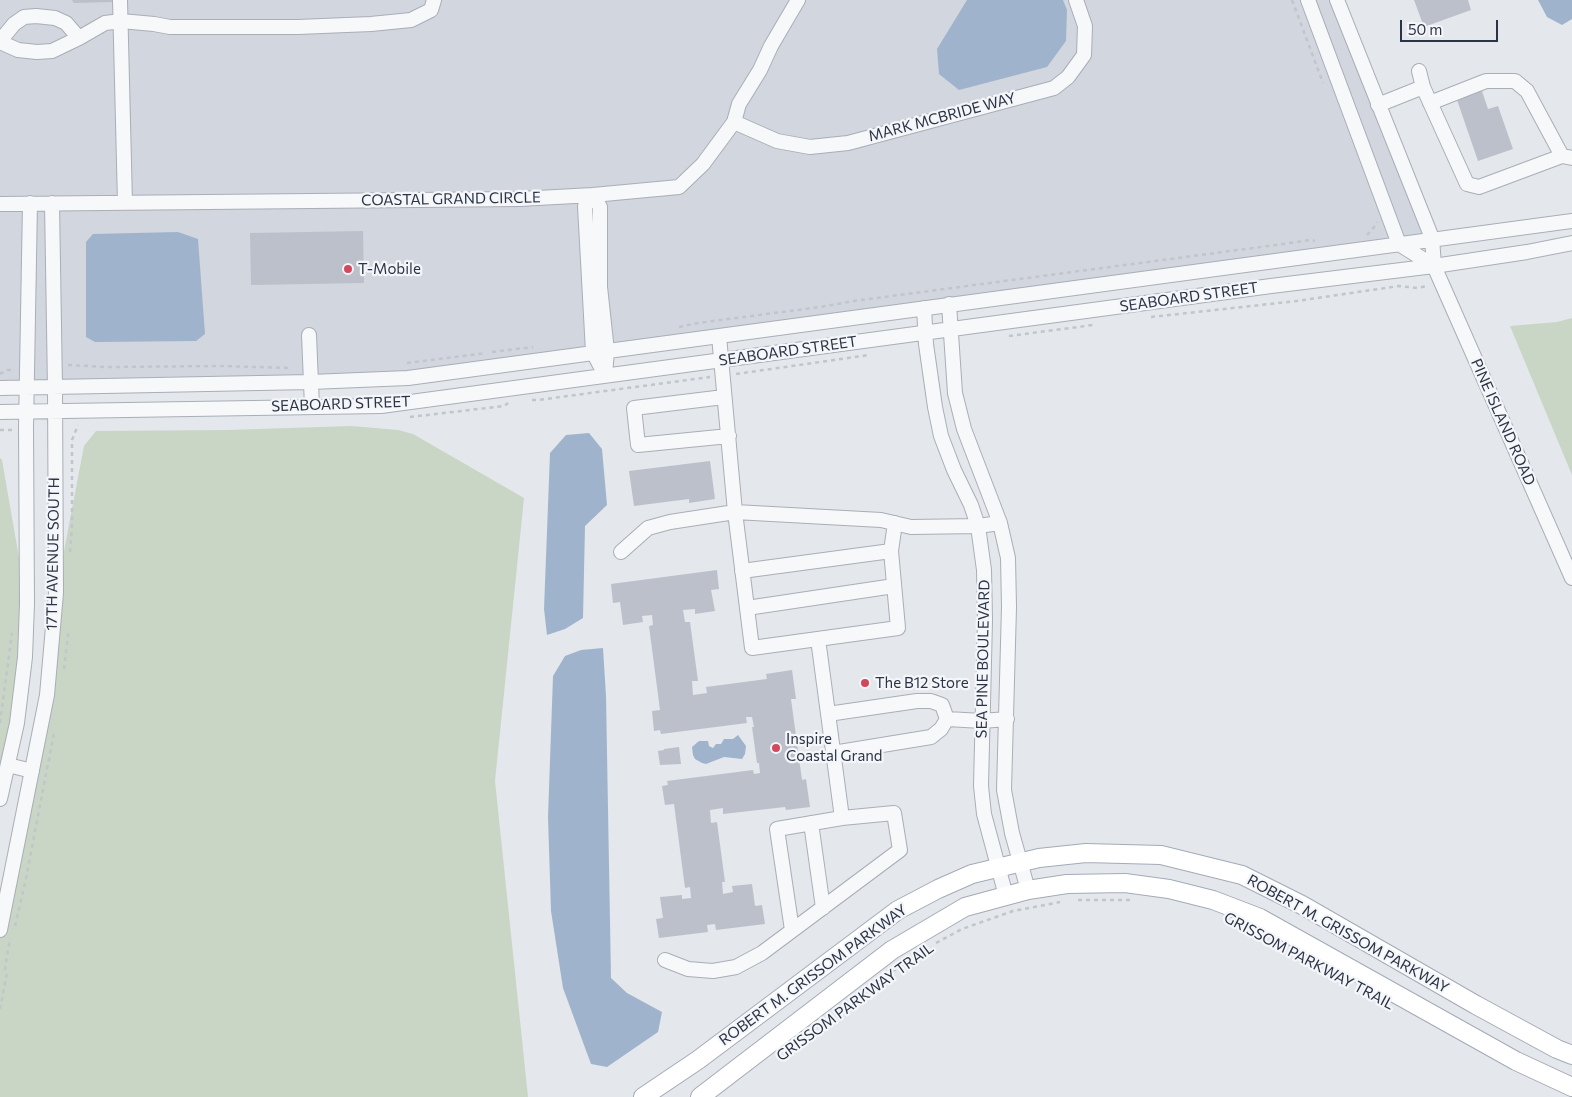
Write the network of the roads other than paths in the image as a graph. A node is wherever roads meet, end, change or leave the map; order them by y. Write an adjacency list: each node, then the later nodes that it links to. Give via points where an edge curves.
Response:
1 (120, 0): 7 (street)
2 (434, 0): 7 (street, via 431,10 411,20 371,24 170,27)
3 (798, 0): 14 (street, COASTAL GRAND CIRCLE, via 739,104)
4 (1076, 0): 14 (street, MARK MCBRIDE WAY, via 1085,26 1084,55 1068,77 1054,88 848,143 810,147 777,141)
5 (1308, 0): 23 (street)
6 (1337, 0): 13 (street, PINE ISLAND ROAD)
7 (121, 22): 8 (street, via 105,23); 19 (street)
8 (79, 38): 9 (street, via 52,51 37,52 18,50); 9 (street, via 66,23 36,16 24,17)
9 (0, 41)
10 (1419, 72): 11 (street)
11 (1423, 87): 12 (street); 13 (street)
12 (1430, 103): 15 (street, via 1486,81 1516,81 1527,91); 15 (street, via 1466,184 1479,187)
13 (1378, 105): 22 (street, PINE ISLAND ROAD)
14 (734, 122): 16 (street, COASTAL GRAND CIRCLE, via 703,164 679,187)
15 (1567, 157)
16 (592, 195): 19 (street, COASTAL GRAND CIRCLE, via 518,199); 32 (street, via 600,206 600,287); 33 (street, via 585,206)
17 (30, 203): 18 (street, COASTAL GRAND CIRCLE); 20 (street, COASTAL GRAND CIRCLE); 38 (street, 17TH AVENUE SOUTH)
18 (52, 203): 19 (street, COASTAL GRAND CIRCLE); 39 (street, 17TH AVENUE SOUTH)
19 (125, 203)
20 (0, 204)
21 (1572, 220): 22 (street, SEABOARD STREET)
22 (1432, 238): 23 (street, SEABOARD STREET); 25 (street, PINE ISLAND ROAD)
23 (1399, 244): 25 (street); 26 (street, SEABOARD STREET)
24 (1572, 244): 25 (street, SEABOARD STREET)
25 (1434, 266): 28 (street, SEABOARD STREET); 53 (street, PINE ISLAND ROAD)
26 (949, 304): 27 (street, SEABOARD STREET); 28 (street, SEA PINE BOULEVARD)
27 (924, 308): 29 (street, SEA PINE BOULEVARD); 31 (street, SEABOARD STREET)
28 (951, 330): 29 (street, SEABOARD STREET); 48 (street, SEA PINE BOULEVARD, via 956,393 964,429)
29 (925, 333): 34 (street, SEABOARD STREET); 49 (street, SEA PINE BOULEVARD, via 942,436)
30 (309, 335): 35 (street)
31 (719, 336): 32 (street, SEABOARD STREET); 34 (street)
32 (607, 350): 33 (street, SEABOARD STREET); 36 (street)
33 (593, 352): 35 (street, SEABOARD STREET, via 408,378); 36 (street)
34 (721, 360): 36 (street, SEABOARD STREET); 40 (street)
35 (311, 375): 39 (street, SEABOARD STREET); 41 (street)
36 (605, 375): 41 (street, SEABOARD STREET, via 381,406)
37 (0, 388): 38 (street, SEABOARD STREET)
38 (28, 388): 39 (street, SEABOARD STREET); 44 (street, 17TH AVENUE SOUTH)
39 (55, 388): 42 (street, 17TH AVENUE SOUTH)
40 (724, 397): 45 (street); 45 (street, via 634,408 638,445)
41 (312, 407): 42 (street, SEABOARD STREET)
42 (55, 411): 44 (street, SEABOARD STREET); 63 (street, 17TH AVENUE SOUTH, via 56,593 47,695)
43 (0, 412): 44 (street, SEABOARD STREET)
44 (27, 412): 62 (street, 17TH AVENUE SOUTH, via 25,657)
45 (729, 436): 46 (street)
46 (735, 512): 47 (street); 51 (street, via 648,528); 52 (street)
47 (895, 523): 49 (street, via 911,527); 50 (street)
48 (1000, 523): 49 (street); 59 (street, SEA PINE BOULEVARD, via 1008,558 1010,607)
49 (978, 526): 60 (street, SEA PINE BOULEVARD, via 984,570)
50 (890, 551): 52 (street); 54 (street)
51 (621, 552)
52 (742, 571): 55 (street)
53 (1572, 578)
54 (894, 586): 55 (street); 56 (street, via 898,628)
55 (747, 608): 56 (street, via 752,648)
56 (818, 639): 57 (street)
57 (828, 714): 58 (street, via 931,701 942,705); 61 (street)
58 (947, 719): 60 (street); 61 (street, via 931,736)
59 (1007, 719): 60 (street); 67 (street, SEA PINE BOULEVARD, via 1004,790)
60 (982, 721): 68 (street, SEA PINE BOULEVARD, via 981,786)
61 (833, 753): 65 (street)
62 (8, 765): 63 (street); 64 (street, 17TH AVENUE SOUTH)
63 (32, 771): 72 (street, 17TH AVENUE SOUTH)
64 (0, 799)
65 (842, 818): 66 (street); 71 (street, via 894,813 900,850)
66 (811, 823): 71 (street); 73 (street, via 777,829)
67 (1021, 862): 68 (main road, ROBERT M. GRISSOM PARKWAY); 69 (street, SEA PINE BOULEVARD); 75 (main road, ROBERT M. GRISSOM PARKWAY, via 1086,853 1161,855 1242,875 1302,905 1476,1006)
68 (997, 867): 70 (street, SEA PINE BOULEVARD); 77 (main road, ROBERT M. GRISSOM PARKWAY, via 972,874 898,910 698,1060)
69 (1028, 890): 70 (main road, ROBERT M. GRISSOM PARKWAY); 76 (main road, ROBERT M. GRISSOM PARKWAY, via 1067,884 1125,883 1213,900 1260,918 1516,1062)
70 (1006, 896): 78 (main road, ROBERT M. GRISSOM PARKWAY, via 965,907 892,950)
71 (823, 908): 73 (street)
72 (0, 930)
73 (792, 930): 74 (street, via 762,953 736,967 713,971 688,969)
74 (665, 960)
75 (1572, 1055)
76 (1572, 1087)
77 (643, 1097)
78 (700, 1097)

